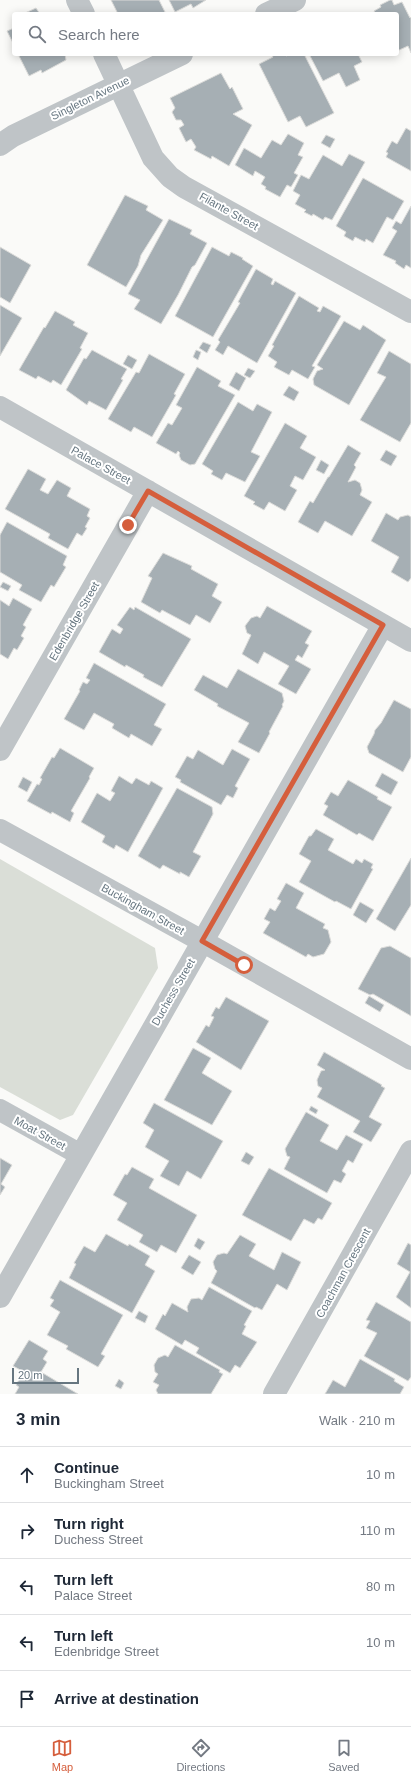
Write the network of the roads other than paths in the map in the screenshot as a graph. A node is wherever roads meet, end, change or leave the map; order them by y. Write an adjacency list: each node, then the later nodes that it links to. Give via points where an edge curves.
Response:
1 (77, 0): 3 (street)
2 (295, 0): 4 (street)
3 (83, 12)
4 (270, 12)
5 (105, 56): 7 (street, Filante Street)
6 (178, 56): 7 (street, Singleton Avenue)
7 (118, 84): 8 (street, Singleton Avenue, via 13,136); 9 (street, Filante Street, via 153,158 184,187)
8 (0, 145)
9 (411, 312)
10 (0, 407): 11 (street, Palace Street)
11 (148, 491): 12 (street, Palace Street); 14 (street, Edenbridge Street)
12 (383, 625): 13 (street, Palace Street); 16 (street, Duchess Street)
13 (411, 641)
14 (0, 750)
15 (0, 830): 16 (street, Buckingham Street)
16 (202, 941): 17 (street, Buckingham Street); 20 (street, Duchess Street)
17 (411, 1059)
18 (0, 1110): 20 (street, Moat Street)
19 (411, 1151): 22 (street, Coachman Crescent)
20 (81, 1155): 21 (street, Duchess Street)
21 (0, 1297)
22 (274, 1394)

